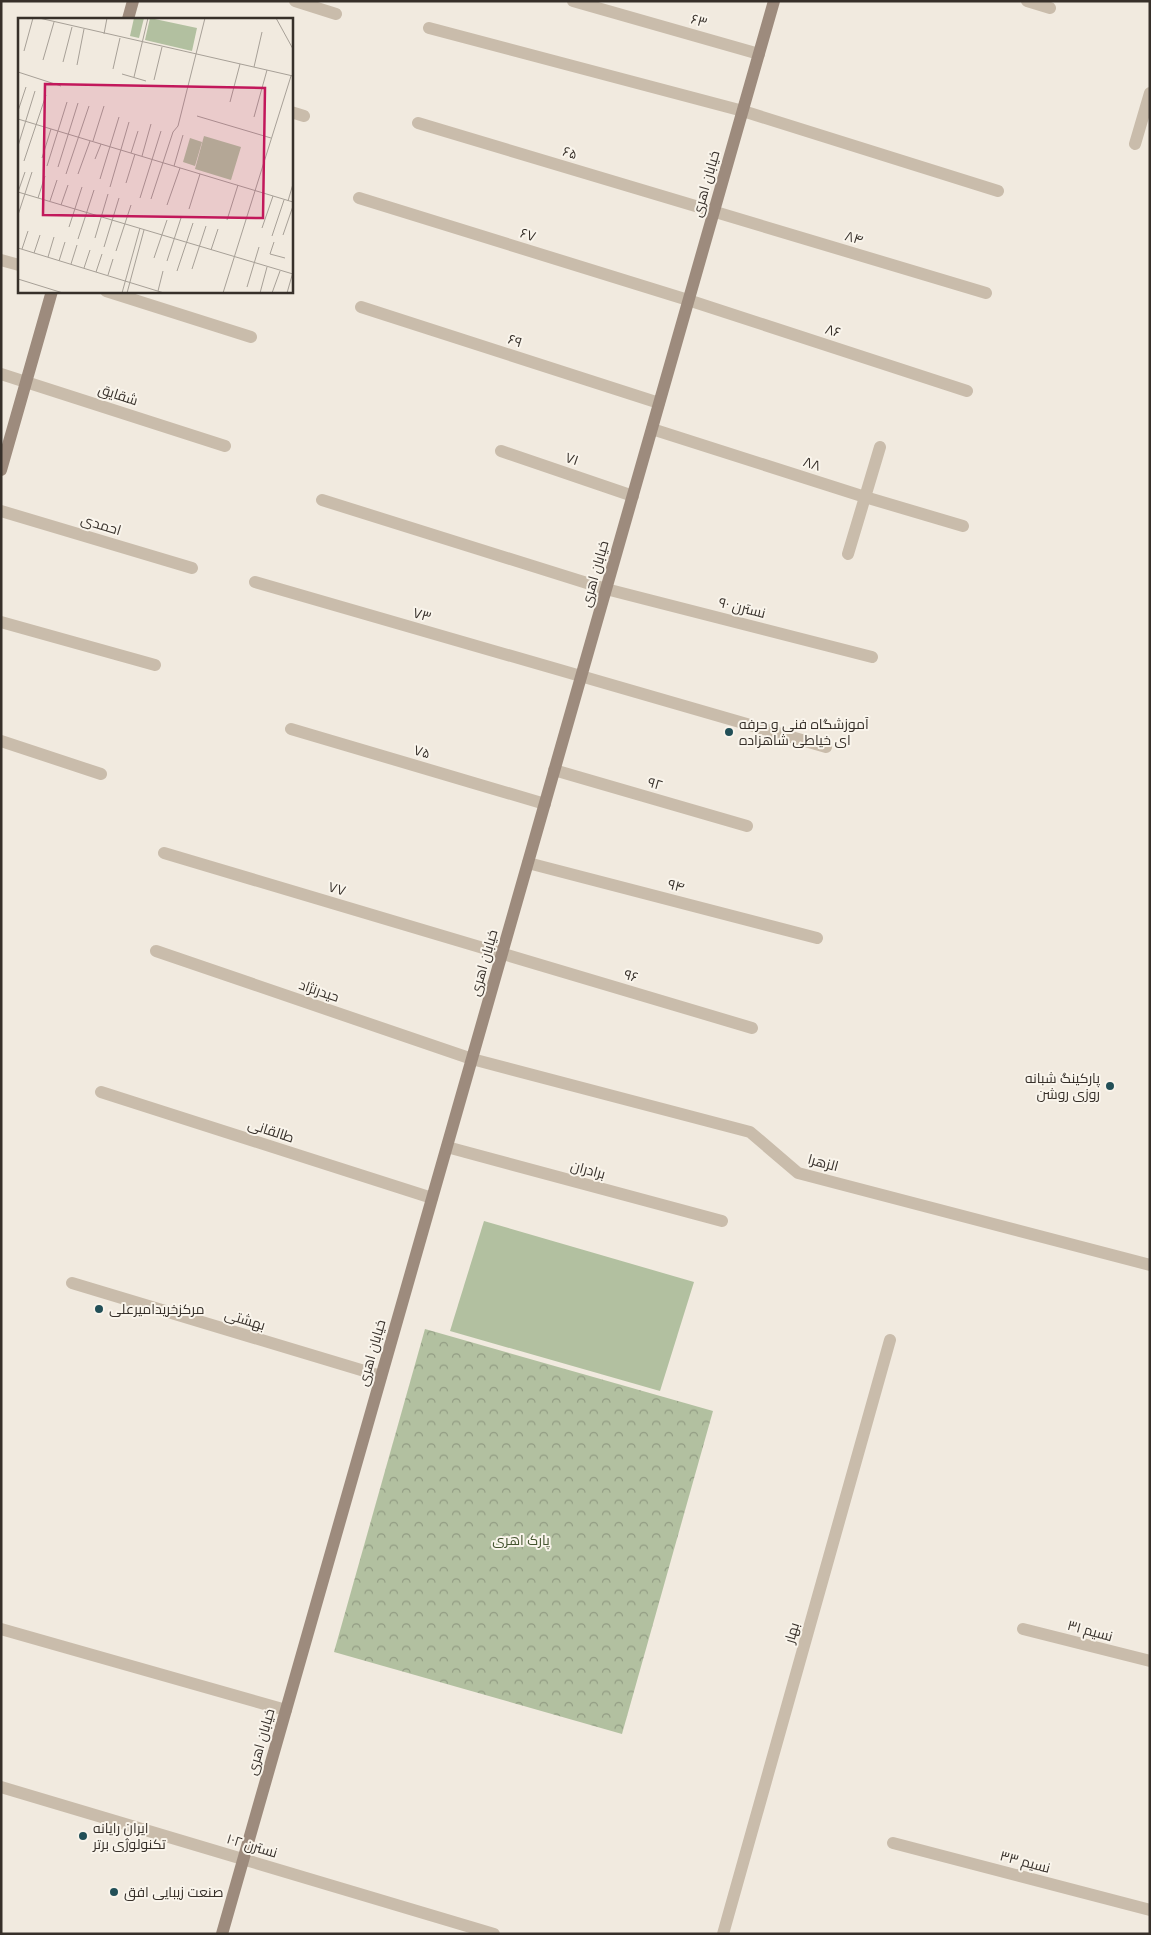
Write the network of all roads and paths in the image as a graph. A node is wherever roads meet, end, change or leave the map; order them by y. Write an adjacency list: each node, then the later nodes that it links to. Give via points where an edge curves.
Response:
1 (133, 1): 8 (street)
2 (295, 1): 7 (street)
3 (573, 1): 10 (street, ۶۳)
4 (774, 1): 10 (street, خیابان اهری)
5 (1027, 1): 6 (street)
6 (1050, 8)
7 (336, 14)
8 (128, 18)
9 (429, 28): 13 (street)
10 (759, 54): 13 (street, خیابان اهری)
11 (1150, 93): 16 (street)
12 (292, 112): 14 (street)
13 (743, 112): 17 (street); 19 (street, خیابان اهری)
14 (304, 116)
15 (418, 123): 19 (street, ۶۵)
16 (1134, 144)
17 (998, 191)
18 (359, 198): 25 (street, ۶۷)
19 (714, 211): 24 (street, ۸۴); 25 (street, خیابان اهری)
20 (1, 260): 21 (street)
21 (18, 265)
22 (52, 292): 29 (street)
23 (109, 292): 27 (street)
24 (986, 293)
25 (688, 300): 30 (street, ۸۶); 31 (street, خیابان اهری)
26 (361, 306): 31 (street, ۶۹)
27 (252, 337)
28 (1, 374): 29 (street, شقایق)
29 (26, 381): 33 (street, شقایق); 36 (street)
30 (967, 391)
31 (659, 403): 32 (street, خیابان اهری)
32 (652, 429): 37 (street, خیابان اهری); 38 (street, ۸۸)
33 (226, 446)
34 (880, 446): 38 (street)
35 (501, 451): 37 (street, ۷۱)
36 (1, 470)
37 (633, 496): 45 (street, خیابان اهری)
38 (865, 497): 41 (street, ۸۸); 42 (street)
39 (322, 500): 45 (street, نسترن ۹۰)
40 (1, 511): 43 (street, احمدی)
41 (963, 526)
42 (848, 554)
43 (192, 568)
44 (255, 582): 49 (street, ۷۳)
45 (606, 589): 47 (street, نسترن ۹۰); 49 (street, خیابان اهری)
46 (1, 622): 48 (street)
47 (872, 657)
48 (155, 665)
49 (581, 677): 52 (street, ۷۳); 53 (street, خیابان اهری)
50 (291, 728): 55 (street, ۷۵)
51 (1, 741): 54 (street)
52 (826, 747)
53 (554, 770): 55 (street, خیابان اهری); 56 (street, ۹۲)
54 (100, 774)
55 (544, 804): 58 (street, خیابان اهری)
56 (746, 826)
57 (164, 853): 61 (street, ۷۷)
58 (528, 863): 59 (street, ۹۴); 61 (street, خیابان اهری)
59 (817, 938)
60 (156, 951): 63 (street, حیدرنژاد)
61 (502, 954): 62 (street, ۹۶); 63 (street, خیابان اهری)
62 (752, 1028)
63 (472, 1059): 65 (street, خیابان اهری); 68 (street, الزهرا, via 750,1132 798,1173)
64 (101, 1092): 66 (street, طالقانی)
65 (447, 1146): 66 (street, خیابان اهری); 67 (street, برادران)
66 (432, 1198): 71 (street, خیابان اهری)
67 (722, 1222)
68 (1150, 1265)
69 (72, 1283): 71 (street, بهشتی)
70 (890, 1340): 82 (street, بهار)
71 (381, 1376): 75 (street, خیابان اهری)
72 (1, 1629): 75 (street)
73 (1023, 1629): 74 (street, نسیم ۳۱)
74 (1150, 1662)
75 (286, 1710): 78 (street, خیابان اهری)
76 (1, 1787): 78 (street, نسترن ۱۰۲)
77 (893, 1843): 79 (street, نسیم ۳۳)
78 (243, 1859): 80 (street, خیابان اهری); 81 (street, نسترن ۱۰۲)
79 (1150, 1910)
80 (222, 1934)
81 (494, 1934)
82 (723, 1934)

